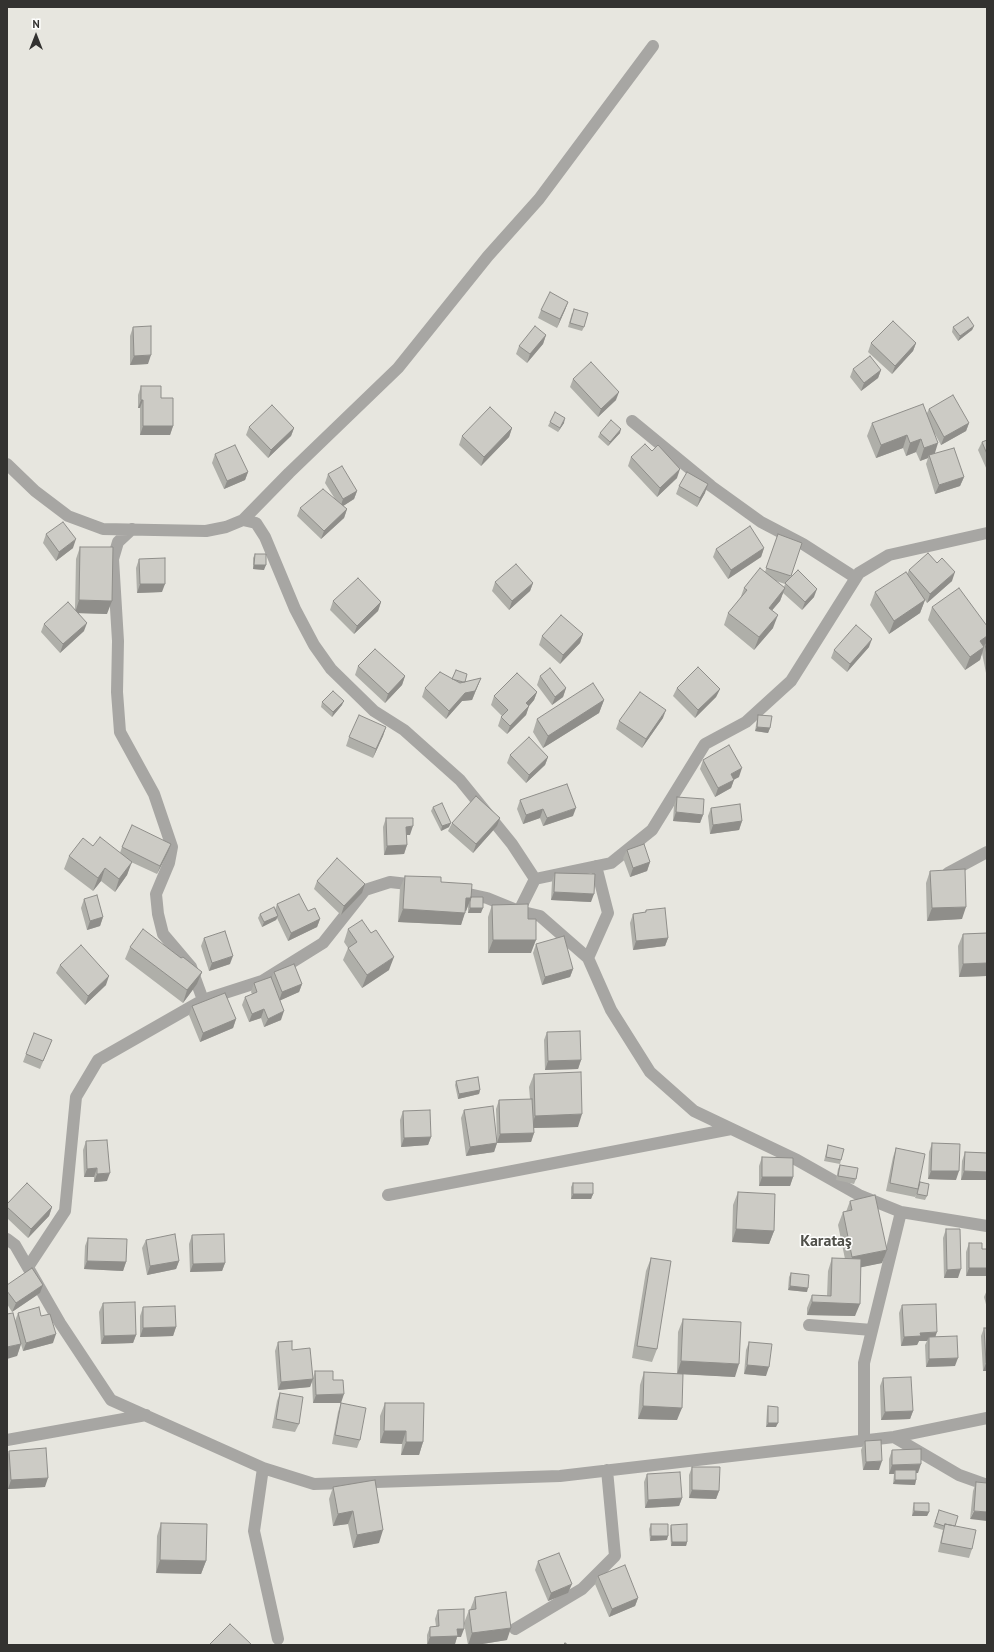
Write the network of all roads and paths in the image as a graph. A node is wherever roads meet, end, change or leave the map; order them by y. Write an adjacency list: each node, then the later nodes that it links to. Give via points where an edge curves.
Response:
1 (653, 46): 4 (street, via 539,199 488,256 398,368)
2 (632, 421): 7 (street, via 711,486 761,522 803,544)
3 (7, 464): 5 (street, via 35,491 68,516 103,529)
4 (243, 520): 5 (street, via 206,531); 11 (street, via 256,523 265,538 295,609 331,670 374,711 404,730 460,780 512,844)
5 (132, 529): 16 (street, via 118,542 113,559 120,732 154,794 172,847 169,863 156,894 164,934 191,967)
6 (987, 533): 7 (street, via 889,555 859,573)
7 (856, 578): 9 (street, via 790,680 746,722 705,744 652,830 611,863)
8 (987, 852): 10 (street)
9 (596, 866): 11 (street); 15 (street, via 608,913)
10 (948, 872)
11 (535, 879): 14 (street)
12 (430, 886): 16 (street, via 390,882 365,890 323,944 262,981)
13 (444, 889): 14 (street, via 488,898)
14 (519, 912): 15 (street, via 540,916)
15 (588, 958): 17 (street, via 612,1010 650,1072 694,1111)
16 (203, 1000): 22 (street, via 98,1060 76,1096 65,1211)
17 (731, 1129): 18 (street); 19 (street, via 796,1160 859,1195)
18 (388, 1195)
19 (901, 1212): 20 (street); 24 (street)
20 (987, 1226)
21 (7, 1239): 22 (street, via 15,1245)
22 (28, 1267): 25 (street, via 60,1323 111,1400)
23 (809, 1325): 24 (street)
24 (872, 1330): 29 (street, via 864,1362)
25 (146, 1415): 28 (street); 30 (street)
26 (987, 1418): 27 (street)
27 (894, 1436): 29 (street); 32 (street, via 959,1476)
28 (7, 1440)
29 (864, 1440): 31 (street)
30 (263, 1468): 31 (street, via 314,1484 560,1476); 34 (street, via 254,1531)
31 (607, 1470): 33 (street, via 616,1556 582,1589)
32 (987, 1485)
33 (515, 1629)
34 (278, 1639)

